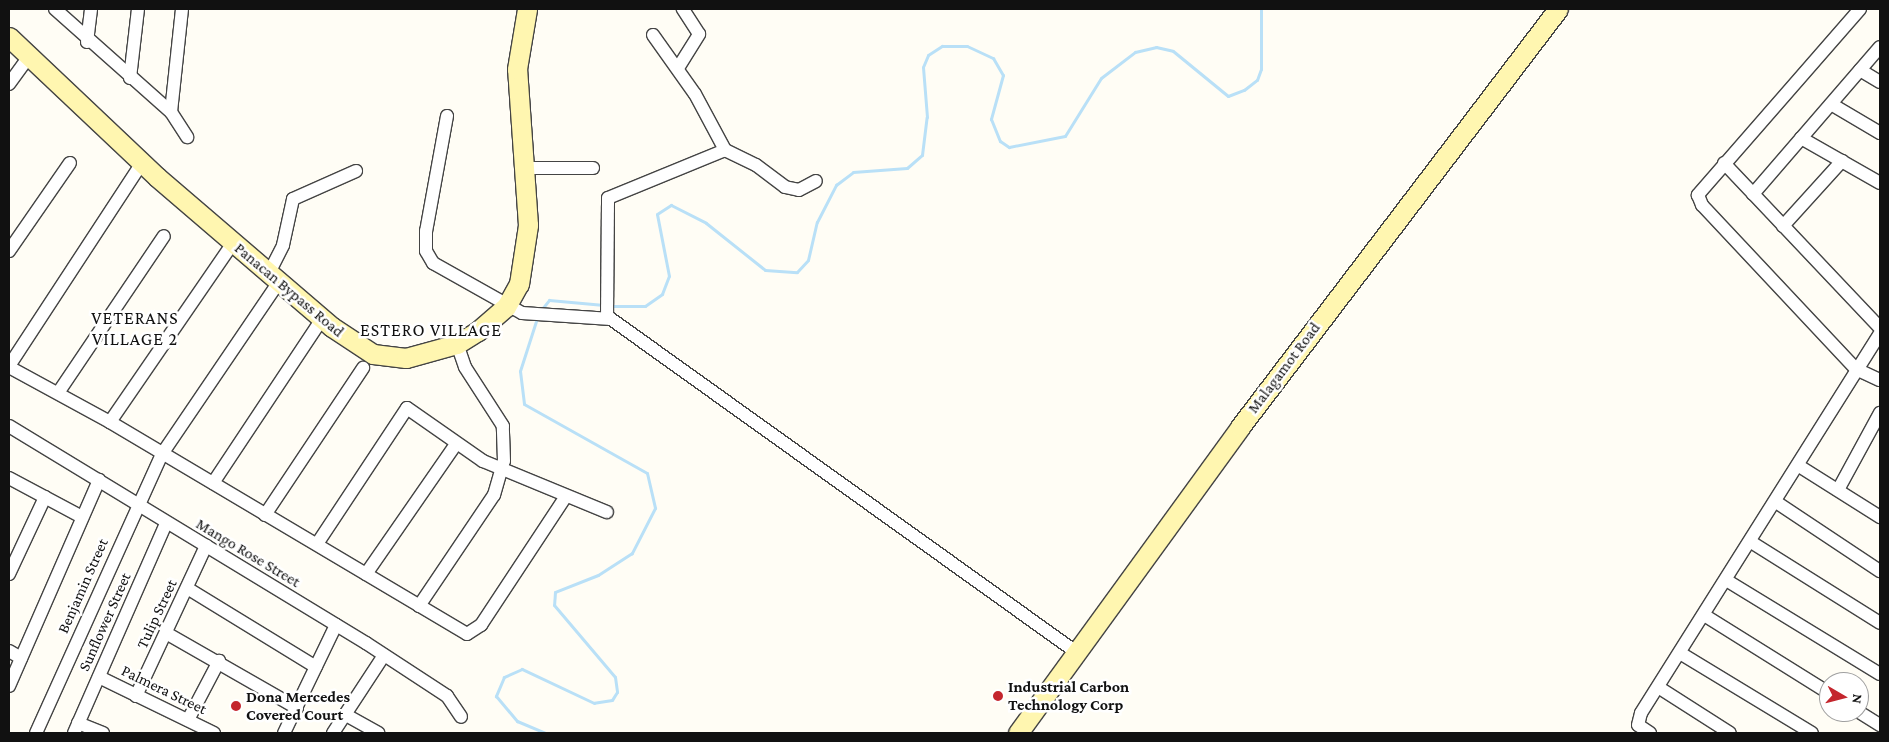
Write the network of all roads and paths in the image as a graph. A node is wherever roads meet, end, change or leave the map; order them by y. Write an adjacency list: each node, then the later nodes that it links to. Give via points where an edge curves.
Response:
1 (54, 9): 11 (street)
2 (92, 9): 11 (street)
3 (138, 9): 16 (street)
4 (182, 9): 20 (street)
5 (527, 9): 30 (main road, Panacan Bypass Road, via 517,69)
6 (683, 9): 14 (street, via 699,34)
7 (1558, 9): 86 (main road, Malagamot Road, via 1349,280)
8 (1860, 9): 29 (street)
9 (654, 35): 14 (street)
10 (9, 37): 13 (main road, Panacan Bypass Road)
11 (87, 42): 16 (street)
12 (1880, 48): 15 (street)
13 (29, 56): 18 (street); 28 (main road, Panacan Bypass Road)
14 (678, 68): 25 (street)
15 (1860, 70): 17 (street); 19 (street)
16 (130, 78): 20 (street)
17 (1880, 82)
18 (9, 84)
19 (1830, 104): 22 (street); 24 (street)
20 (171, 112): 23 (street)
21 (447, 116): 41 (street, via 426,251 440,268)
22 (1880, 133)
23 (187, 137)
24 (1801, 138): 26 (street); 35 (street)
25 (724, 150): 33 (street, via 756,165 785,187 799,190); 42 (street, via 608,198)
26 (1842, 161): 34 (street); 36 (street)
27 (70, 163): 39 (street)
28 (142, 163): 38 (main road, Panacan Bypass Road); 47 (street)
29 (1724, 163): 35 (street); 49 (street, via 1700,189 1699,201)
30 (524, 168): 31 (street); 41 (main road, Panacan Bypass Road, via 526,257 519,284)
31 (593, 168)
32 (356, 171): 40 (street, Benjamin Street, via 293,199)
33 (816, 181)
34 (1880, 183)
35 (1753, 194): 36 (street)
36 (1784, 226): 44 (street)
37 (164, 236): 51 (street)
38 (233, 243): 40 (main road, Panacan Bypass Road); 53 (street)
39 (9, 251)
40 (274, 278): 43 (main road, Panacan Bypass Road); 56 (street, Benjamin Street)
41 (506, 307): 42 (street, via 539,316); 46 (main road, Panacan Bypass Road)
42 (607, 315): 86 (street)
43 (322, 319): 46 (main road, Panacan Bypass Road, via 353,343 392,358); 61 (street)
44 (1880, 328)
45 (1880, 333): 49 (street)
46 (457, 344): 58 (street, via 465,367 505,432)
47 (9, 367): 51 (street)
48 (363, 368): 68 (street)
49 (1856, 369): 50 (street); 57 (street)
50 (1880, 380)
51 (58, 393): 53 (street)
52 (1880, 413): 62 (street)
53 (110, 422): 56 (street)
54 (9, 426): 60 (street, Mango Rose Street)
55 (456, 444): 58 (street); 73 (street, via 407,408); 77 (street)
56 (162, 454): 61 (street); 66 (street, Benjamin Street)
57 (1799, 466): 62 (street); 65 (street)
58 (502, 470): 63 (street); 80 (street, via 494,495)
59 (9, 478): 64 (street)
60 (99, 480): 66 (street, Mango Rose Street); 69 (street)
61 (213, 483): 68 (street)
62 (1838, 490): 70 (street)
63 (566, 496): 67 (street); 80 (street, via 476,631 463,633)
64 (44, 497): 69 (street); 76 (street)
65 (1776, 502): 72 (street); 75 (street)
66 (137, 504): 71 (street, Mango Rose Street); 106 (street, Benjamin Street)
67 (607, 512)
68 (265, 515): 73 (street)
69 (82, 517): 89 (street)
70 (1880, 517)
71 (166, 523): 74 (street, Mango Rose Street); 93 (street, Sunflower Street)
72 (1751, 542): 78 (street); 82 (street)
73 (317, 544): 77 (street)
74 (206, 546): 79 (street, Tulip Street); 83 (street, Mango Rose Street)
75 (1880, 571)
76 (9, 574)
77 (366, 574): 80 (street)
78 (1726, 580): 81 (street); 92 (street)
79 (187, 588): 84 (street, Tulip Street); 91 (street)
80 (419, 606)
81 (1704, 615): 87 (street); 95 (street)
82 (1880, 623)
83 (336, 625): 88 (street, Mango Rose Street); 91 (street)
84 (166, 633): 90 (street); 97 (street, Tulip Street)
85 (9, 651): 89 (street)
86 (1076, 652): 112 (main road, Malagamot Road)
87 (1680, 653): 96 (street); 114 (street)
88 (384, 655): 99 (street); 100 (street, Mango Rose Street, via 447,696)
89 (21, 658): 94 (street)
90 (219, 661): 98 (street); 102 (street)
91 (316, 667): 98 (street)
92 (1880, 674)
93 (99, 677): 97 (street, Palmera Street); 104 (street, Sunflower Street)
94 (9, 686)
95 (1819, 687)
96 (1658, 688): 105 (street, via 1639,718); 113 (street)
97 (136, 696): 102 (street, Palmera Street)
98 (297, 708): 109 (street)
99 (346, 715): 110 (street); 111 (street)
100 (461, 717)
101 (1869, 718): 103 (street)
102 (188, 720): 108 (street, Palmera Street)
103 (1880, 725)
104 (76, 728): 107 (street)
105 (1645, 730)
106 (36, 733)
107 (103, 733)
108 (214, 733)
109 (284, 733)
110 (333, 733)
111 (378, 733)
112 (1018, 733)
113 (1730, 733)
114 (1812, 733)

